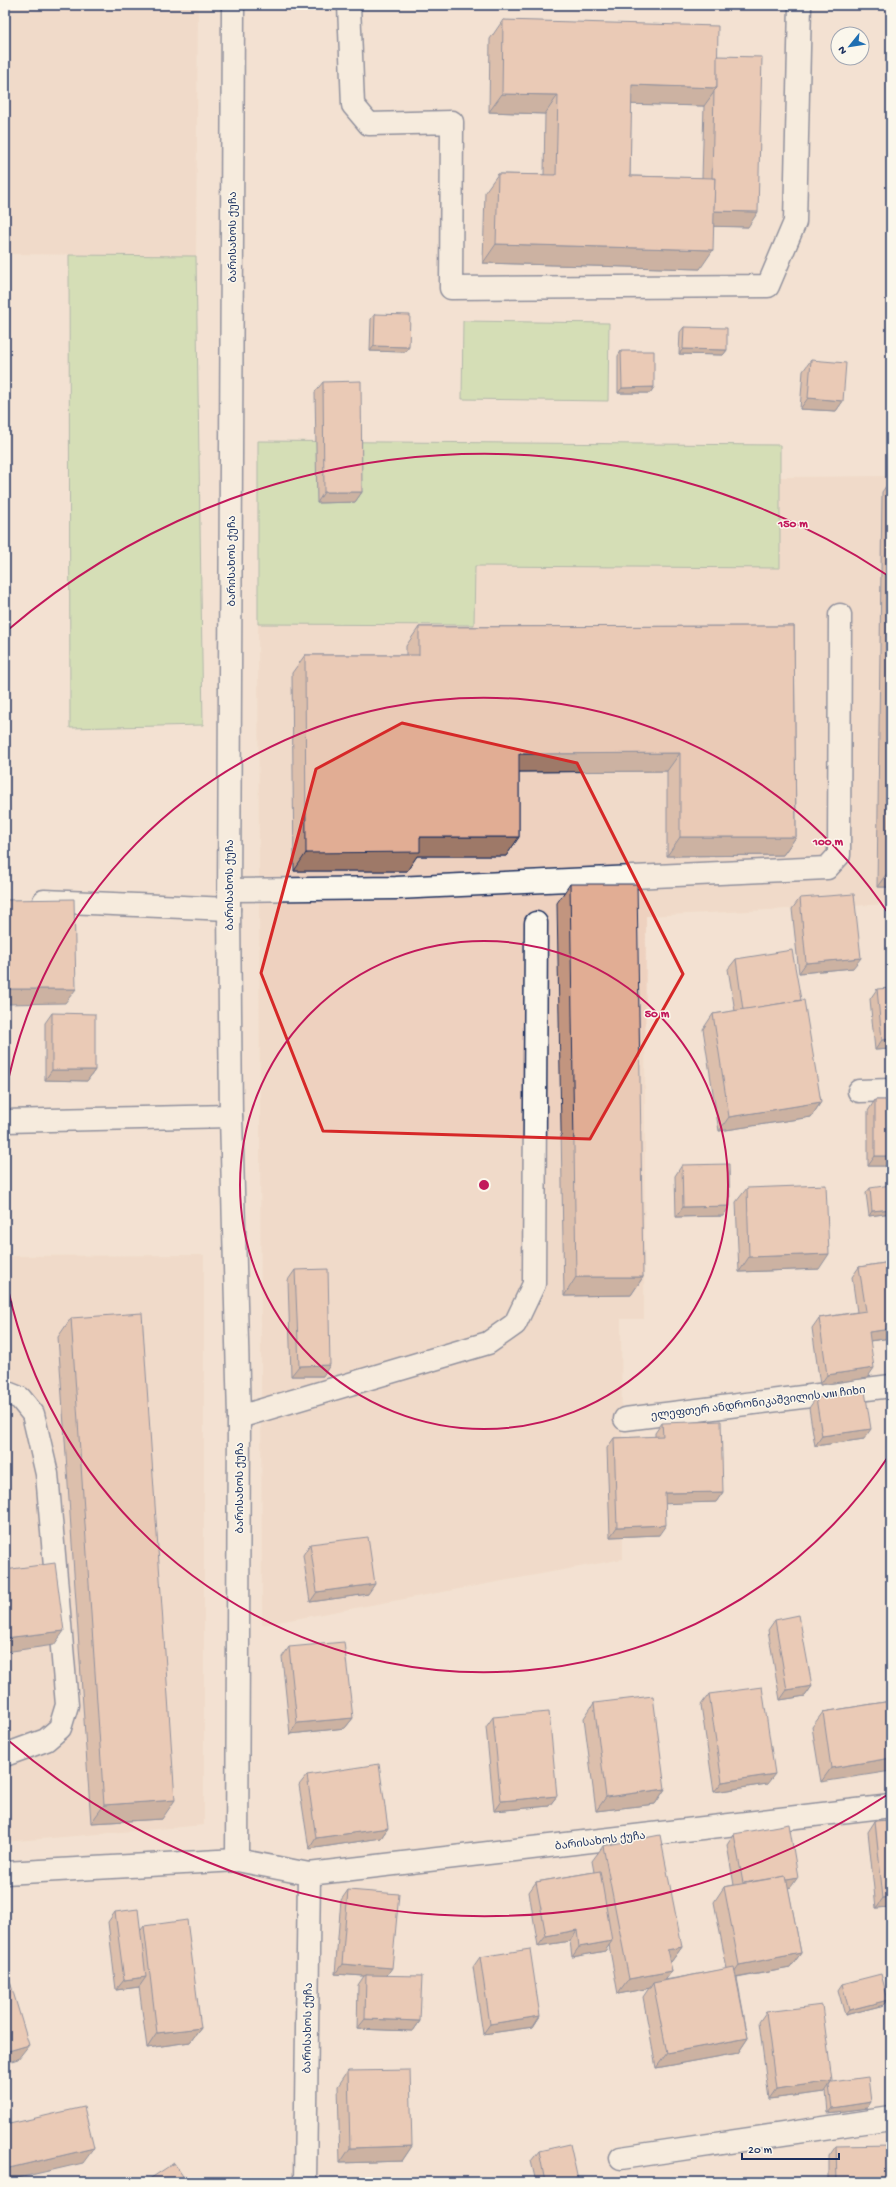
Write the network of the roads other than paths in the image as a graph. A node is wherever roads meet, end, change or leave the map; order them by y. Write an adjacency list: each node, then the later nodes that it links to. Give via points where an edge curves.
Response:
1 (233, 5): 5 (street, ბარისახოს ქუჩა)
2 (349, 5): 3 (street, via 353,105 369,124 452,122 451,288 768,286 795,222)
3 (800, 5)
4 (840, 615): 5 (street, via 839,855 827,868 396,888)
5 (229, 899): 6 (street); 10 (street, ბარისახოს ქუჩა)
6 (40, 901)
7 (536, 923): 14 (street, via 534,1284 515,1324 488,1343)
8 (891, 1090): 9 (street)
9 (859, 1091)
10 (230, 1116): 11 (street); 14 (street, ბარისახოს ქუჩა)
11 (5, 1121)
12 (891, 1386): 15 (street, ელეფთერ ანდრონიკაშვილის VIII ჩიხი)
13 (5, 1392): 16 (street, via 20,1398 33,1414 47,1474 67,1705 60,1728 46,1740)
14 (239, 1417): 18 (street, ბარისახოს ქუჩა)
15 (625, 1419)
16 (5, 1755)
17 (891, 1806): 20 (street, ბარისახოს ქუჩა)
18 (237, 1860): 19 (street, ბარისახოს ქუჩა); 20 (street, ბარისახოს ქუჩა)
19 (5, 1873)
20 (308, 1874): 23 (street, ბარისახოს ქუჩა)
21 (891, 2118): 22 (street)
22 (621, 2158)
23 (305, 2182)

